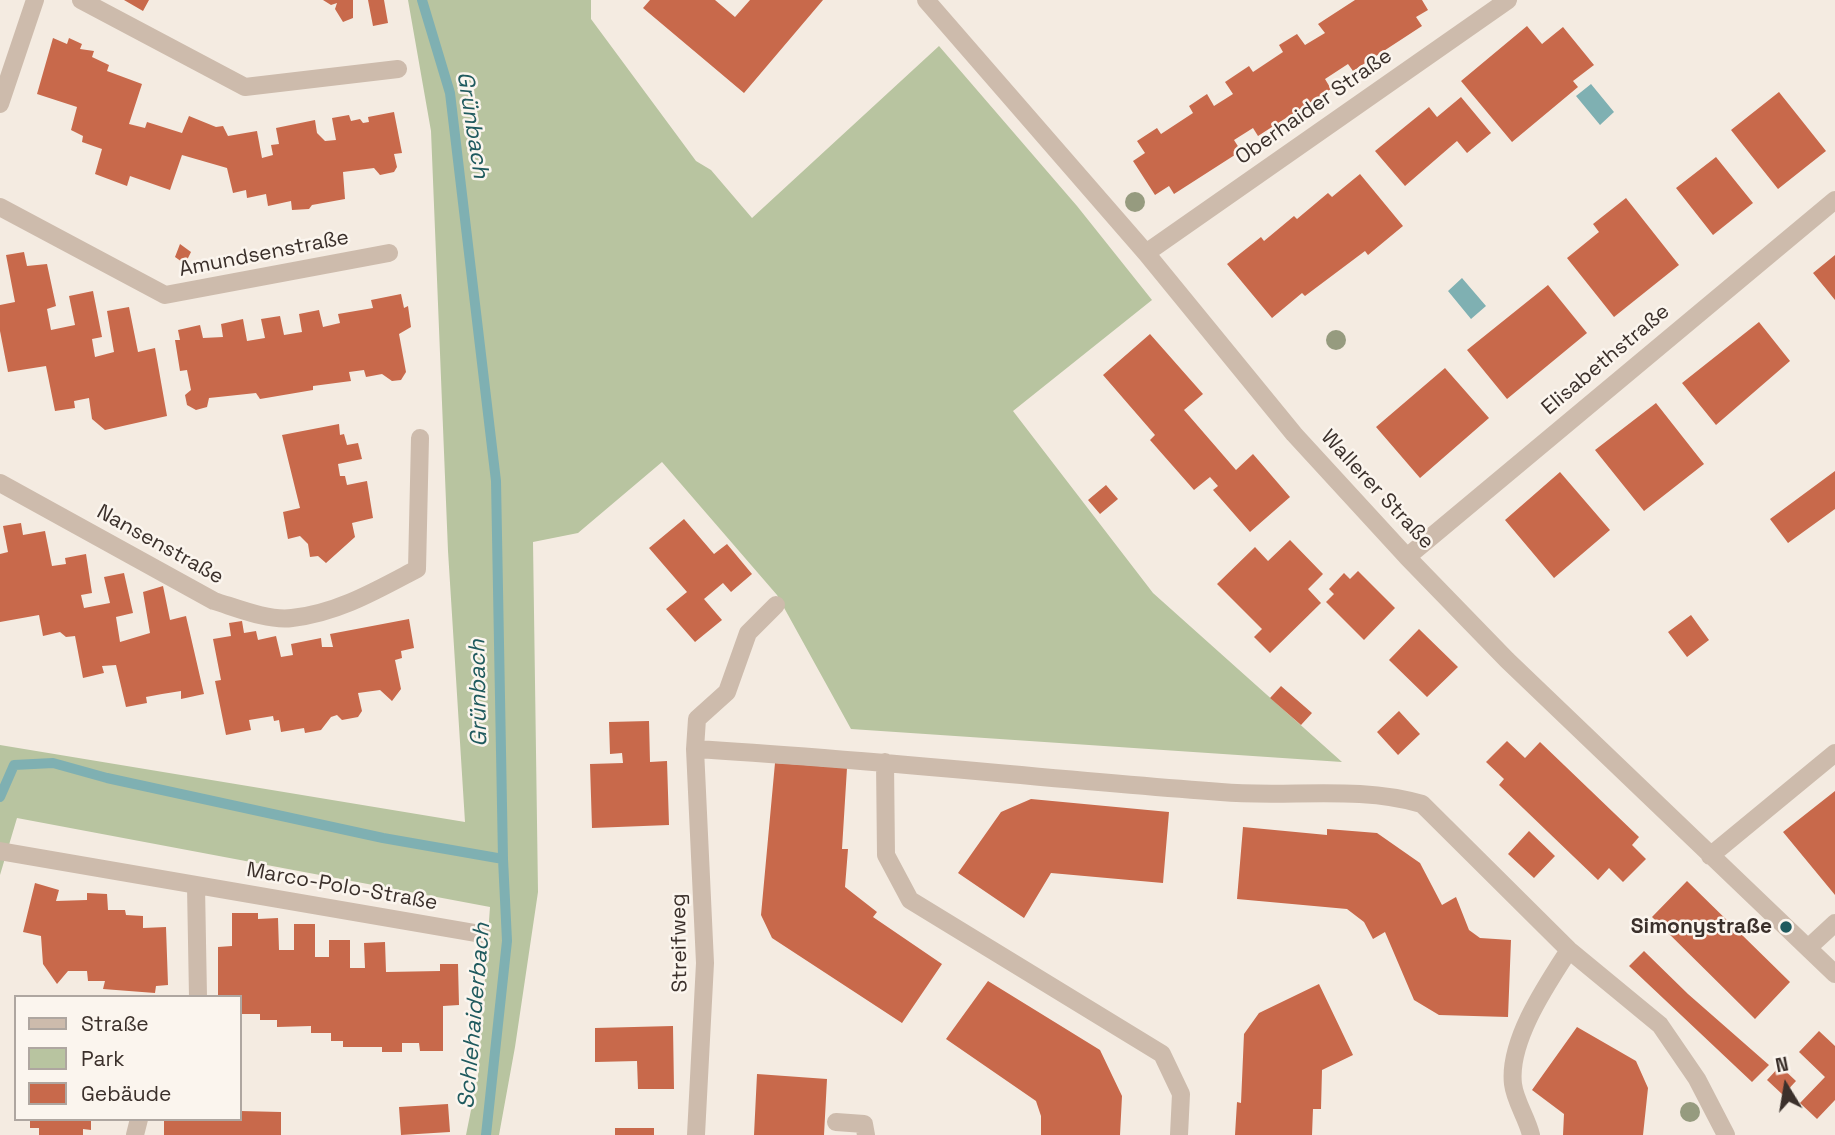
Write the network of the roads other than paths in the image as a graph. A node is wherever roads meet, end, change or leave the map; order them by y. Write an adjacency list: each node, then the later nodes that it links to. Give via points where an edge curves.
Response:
1 (35, 0): 6 (street)
2 (81, 0): 5 (street, via 245,87)
3 (926, 0): 10 (street, Wallerer Straße)
4 (1508, 0): 10 (street, Oberhaider Straße)
5 (398, 69)
6 (0, 104)
7 (1835, 200): 13 (street, Elisabethstraße)
8 (0, 207): 9 (street, Amundsenstraße, via 165,295)
9 (390, 253)
10 (1146, 253): 13 (street, Wallerer Straße, via 1294,434)
11 (420, 438): 12 (street, Nansenstraße, via 417,569 348,605 290,619 214,601)
12 (0, 483)
13 (1407, 557): 19 (street, Wallerer Straße)
14 (775, 605): 15 (street, Streifweg, via 748,633 727,692 697,719)
15 (695, 749): 17 (street); 28 (street, Streifweg, via 705,963)
16 (1835, 753): 19 (street)
17 (885, 762): 24 (street, via 1224,793 1392,795 1422,804); 30 (street, via 886,855 910,900 1162,1055 1181,1094)
18 (0, 851): 20 (street, Marco-Polo-Straße, via 172,878)
19 (1710, 856): 23 (street, Wallerer Straße)
20 (196, 886): 22 (street, Marco-Polo-Straße); 26 (street)
21 (1835, 923): 23 (street)
22 (481, 934)
23 (1808, 948): 25 (street, Wallerer Straße)
24 (1569, 950): 31 (street, via 1532,1006 1513,1070 1513,1087); 32 (street, via 1660,1025 1697,1079)
25 (1835, 974)
26 (198, 995)
27 (836, 1122): 29 (street, via 864,1125)
28 (696, 1135)
29 (866, 1135)
30 (1179, 1135)
31 (1531, 1135)
32 (1726, 1135)

